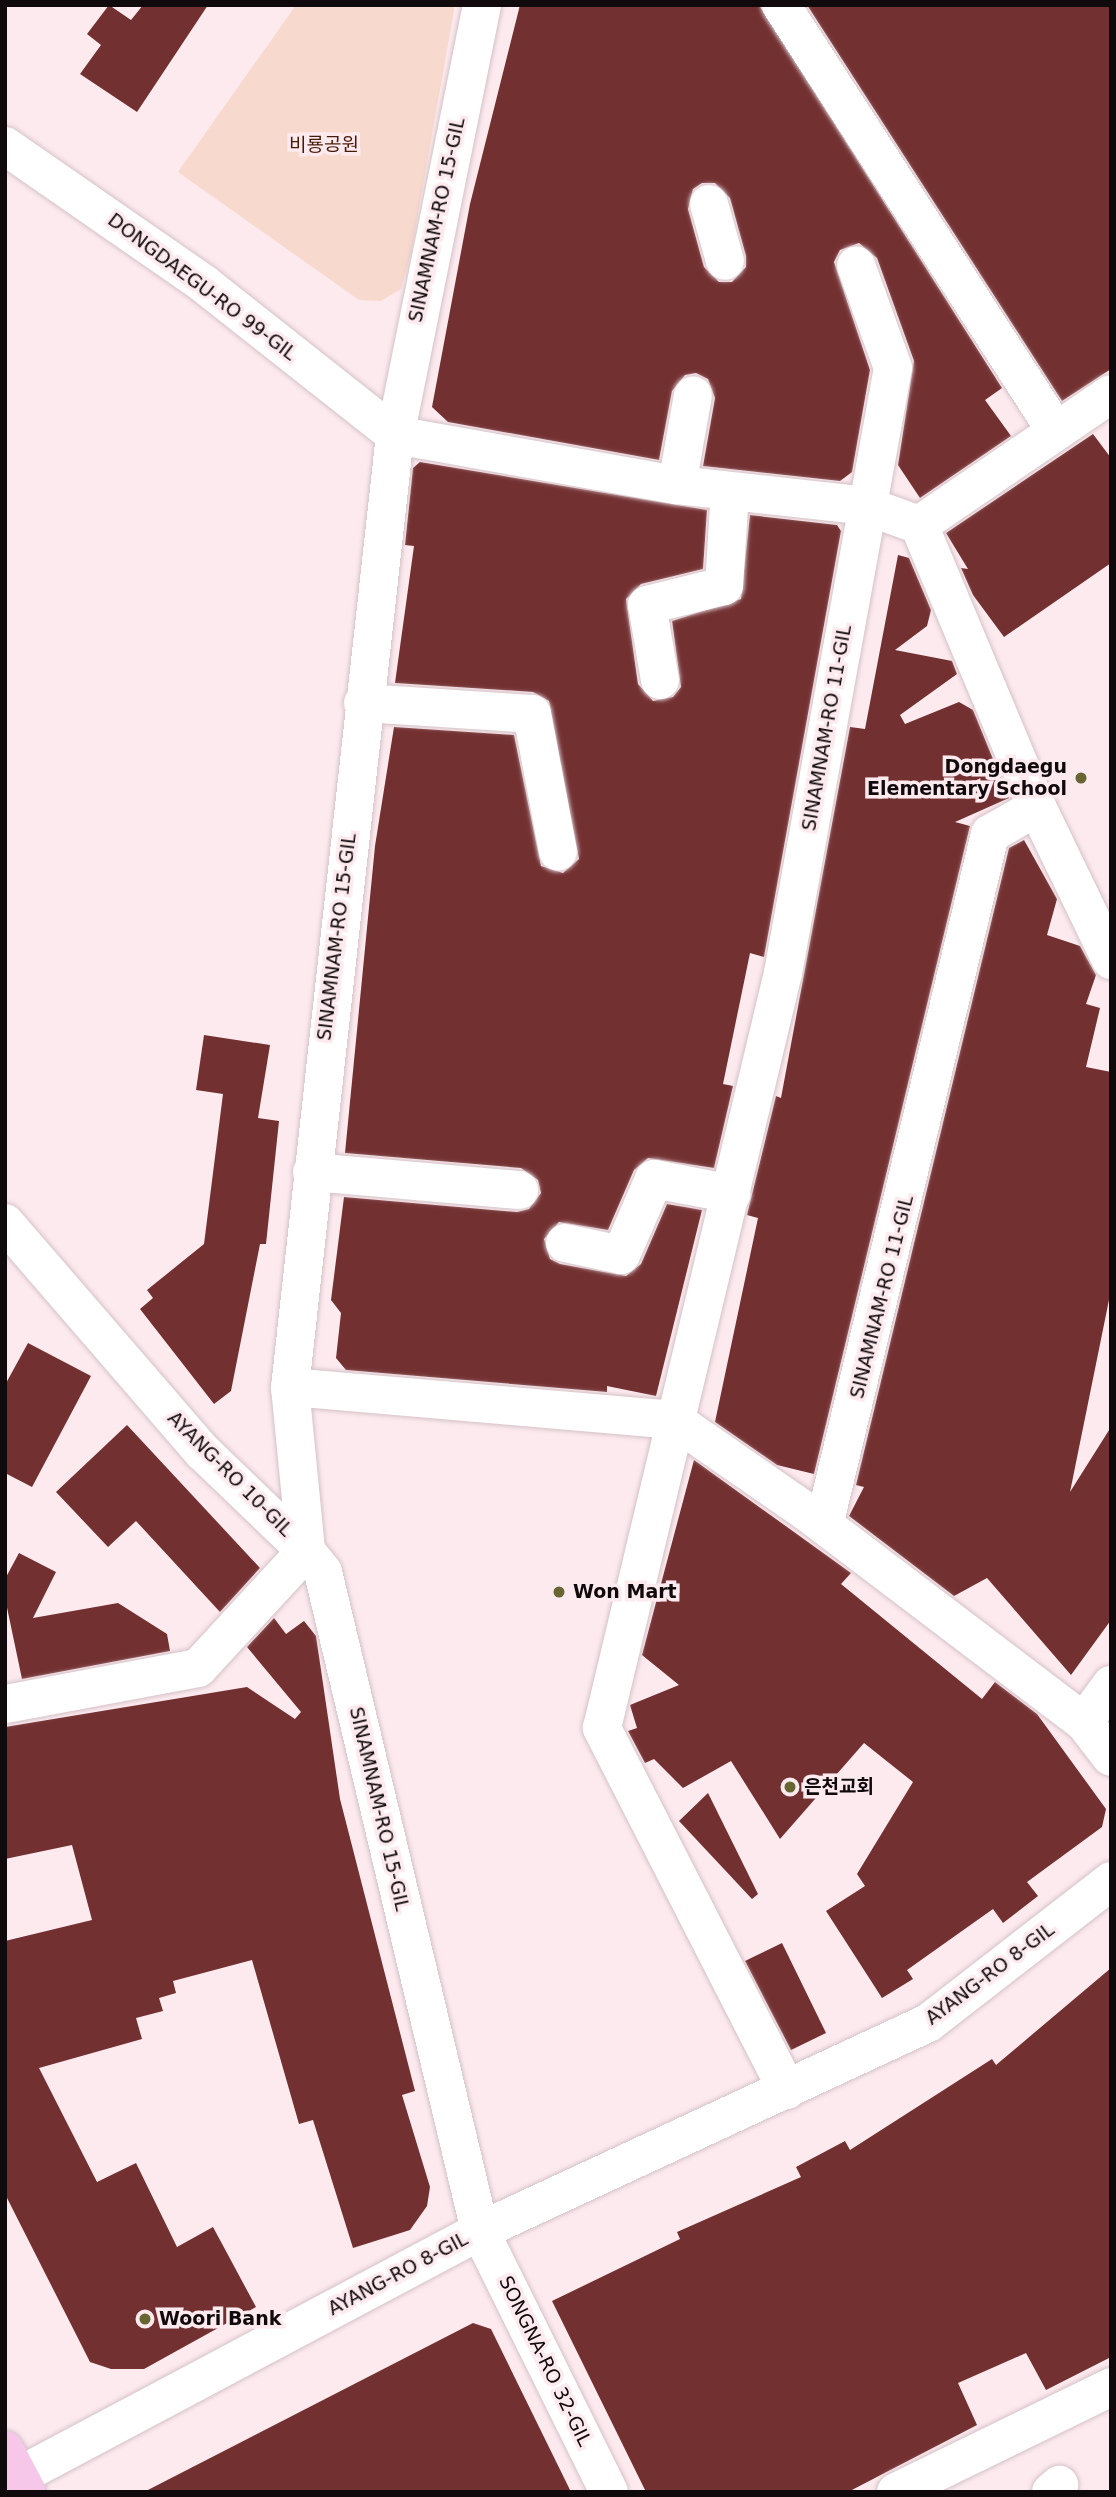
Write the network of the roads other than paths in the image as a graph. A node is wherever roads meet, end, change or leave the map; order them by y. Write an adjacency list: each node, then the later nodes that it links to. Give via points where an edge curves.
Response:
1 (482, 5): 10 (street, SINAMNAM-RO 15-GIL)
2 (780, 5): 9 (street)
3 (5, 146): 10 (street, DONGDAEGU-RO 99-GIL, via 204,284)
4 (709, 204): 5 (street)
5 (725, 261)
6 (856, 265): 13 (street, SINAMNAM-RO 11-GIL, via 893,368)
7 (1111, 394): 9 (street)
8 (693, 395): 11 (street)
9 (1056, 431): 14 (street)
10 (395, 435): 11 (street); 16 (street, SINAMNAM-RO 15-GIL)
11 (677, 485): 12 (street)
12 (730, 491): 13 (street); 15 (street, via 724,586 648,605)
13 (867, 506): 14 (street); 22 (street, SINAMNAM-RO 11-GIL, via 783,973)
14 (919, 525): 17 (street)
15 (660, 680)
16 (363, 703): 18 (street, via 532,714); 20 (street, SINAMNAM-RO 15-GIL)
17 (1037, 807): 19 (street); 27 (street, SINAMNAM-RO 11-GIL, via 990,834)
18 (558, 852)
19 (1111, 960)
20 (312, 1172): 21 (street); 25 (street, SINAMNAM-RO 15-GIL)
21 (519, 1190)
22 (732, 1194): 24 (street, via 654,1180 621,1255); 26 (street, SINAMNAM-RO 11-GIL)
23 (5, 1223): 28 (street, AYANG-RO 10-GIL, via 203,1452)
24 (565, 1243)
25 (290, 1387): 26 (street); 28 (street, SINAMNAM-RO 15-GIL)
26 (674, 1420): 27 (street); 34 (street, via 602,1728)
27 (824, 1525): 31 (street)
28 (306, 1551): 30 (street, AYANG-RO 10-GIL, via 198,1668); 35 (street, SINAMNAM-RO 15-GIL, via 323,1572)
29 (1111, 1685): 31 (street)
30 (5, 1703)
31 (1084, 1721): 32 (street)
32 (1111, 1757)
33 (1111, 1881): 34 (street, AYANG-RO 8-GIL, via 928,2023)
34 (787, 2090): 35 (street, AYANG-RO 8-GIL)
35 (480, 2231): 37 (street, AYANG-RO 8-GIL); 38 (street, SONGNA-RO 32-GIL)
36 (1111, 2387): 39 (street)
37 (17, 2473)
38 (609, 2492)
39 (896, 2492)

